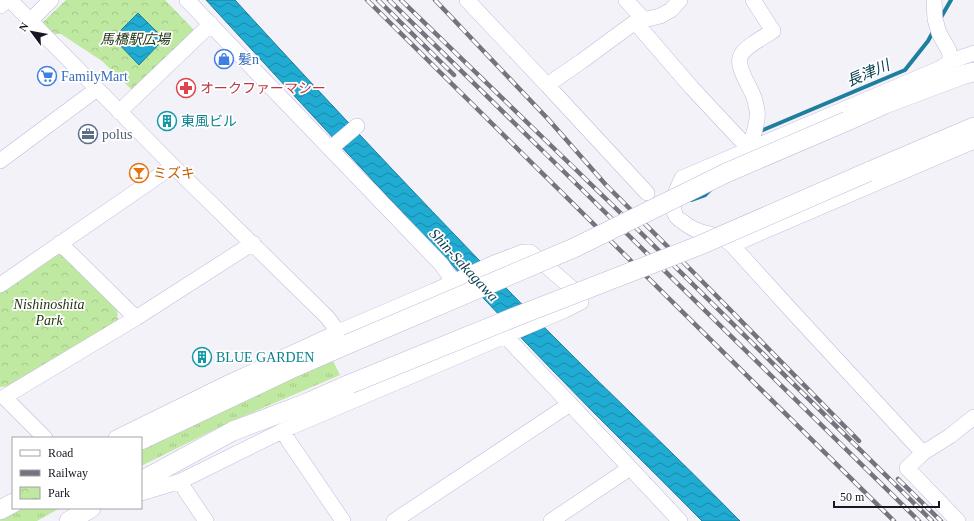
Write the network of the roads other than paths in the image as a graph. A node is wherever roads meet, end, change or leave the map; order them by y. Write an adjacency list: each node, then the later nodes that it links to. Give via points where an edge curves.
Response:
1 (4, 0): 10 (street)
2 (10, 0): 11 (street)
3 (51, 0): 11 (street)
4 (187, 0): 13 (street)
5 (467, 0): 17 (street)
6 (626, 0): 12 (street)
7 (680, 0): 12 (street, via 671,10 660,16)
8 (753, 0): 24 (street, via 773,30 740,55 740,65 758,112)
9 (934, 0): 15 (street, via 937,26)
10 (0, 4)
11 (30, 20): 18 (street)
12 (640, 21): 17 (street); 24 (street, via 692,88)
13 (211, 24): 19 (street); 23 (street)
14 (974, 53): 15 (street)
15 (951, 61): 24 (street, via 941,68)
16 (974, 72): 35 (street, bridge, via 885,104 726,173 576,247)
17 (547, 85): 27 (street)
18 (97, 89): 19 (street); 25 (street)
19 (119, 112): 26 (street)
20 (357, 126): 23 (street)
21 (974, 127): 45 (street, bridge, via 698,246 233,431)
22 (974, 141): 30 (street)
23 (331, 148): 31 (street, via 441,264)
24 (749, 149): 30 (street, via 682,178 673,204 681,221 691,229 718,236)
25 (0, 161)
26 (172, 166): 28 (street); 29 (street)
27 (647, 193)
28 (60, 243): 32 (street); 33 (street)
29 (253, 243): 33 (street); 35 (street, via 328,318)
30 (732, 245): 43 (street)
31 (454, 282): 34 (street, via 494,263 523,252 530,252 580,296 581,302); 35 (street)
32 (0, 285)
33 (136, 318): 36 (street)
34 (505, 336): 37 (street); 39 (street)
35 (343, 338): 41 (street, via 230,382); 42 (street, via 295,367)
36 (1, 397): 40 (street)
37 (570, 404): 44 (street); 56 (street)
38 (974, 417): 43 (street)
39 (284, 430): 46 (street); 55 (street, via 288,440)
40 (44, 437)
41 (118, 437)
42 (142, 440)
43 (923, 453): 59 (street, via 907,468)
44 (630, 468): 57 (street); 58 (street)
45 (142, 480)
46 (181, 481): 47 (street); 54 (street)
47 (142, 493)
48 (12, 494): 49 (street)
49 (0, 500)
50 (12, 504): 52 (street)
51 (89, 509): 53 (street)
52 (0, 510)
53 (69, 521)
54 (206, 521)
55 (343, 521)
56 (394, 521)
57 (551, 521)
58 (680, 521)
59 (958, 521)

